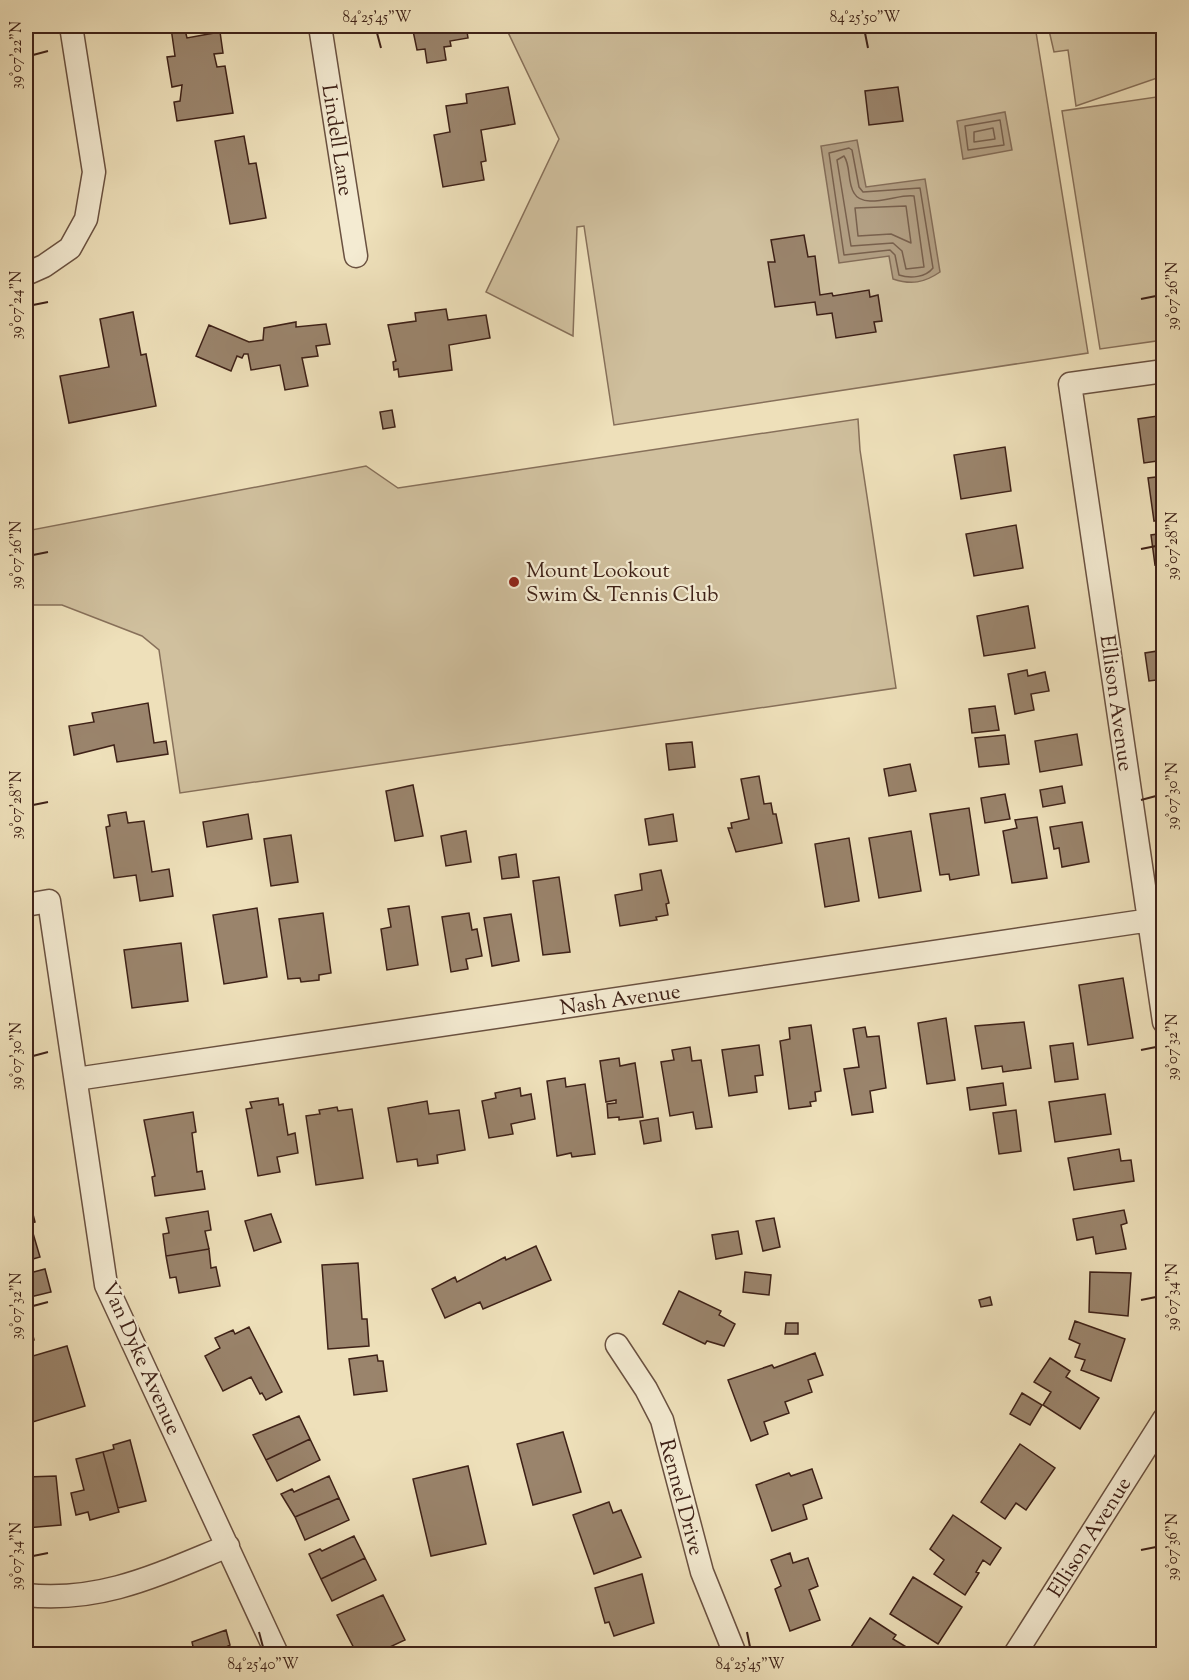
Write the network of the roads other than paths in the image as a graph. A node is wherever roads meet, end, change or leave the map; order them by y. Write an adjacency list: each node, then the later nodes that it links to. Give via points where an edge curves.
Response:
1 (71, 26): 4 (street, via 94,172 86,219 70,248)
2 (320, 26): 3 (street, Lindell Lane)
3 (356, 255)
4 (26, 274)
5 (1164, 371): 7 (street, Ellison Avenue, via 1070,384)
6 (26, 905): 9 (street, Van Dyke Avenue, via 49,901)
7 (1157, 919): 8 (street, Ellison Avenue); 9 (street, Nash Avenue)
8 (1164, 1022)
9 (76, 1080): 12 (street, Van Dyke Avenue, via 106,1286)
10 (617, 1344): 15 (street, Rennel Drive, via 662,1420 702,1572)
11 (1164, 1419): 16 (street, Ellison Avenue)
12 (228, 1546): 13 (street, via 135,1584 99,1593 50,1598); 14 (street, Van Dyke Avenue)
13 (26, 1595)
14 (277, 1654)
15 (735, 1654)
16 (1015, 1654)

